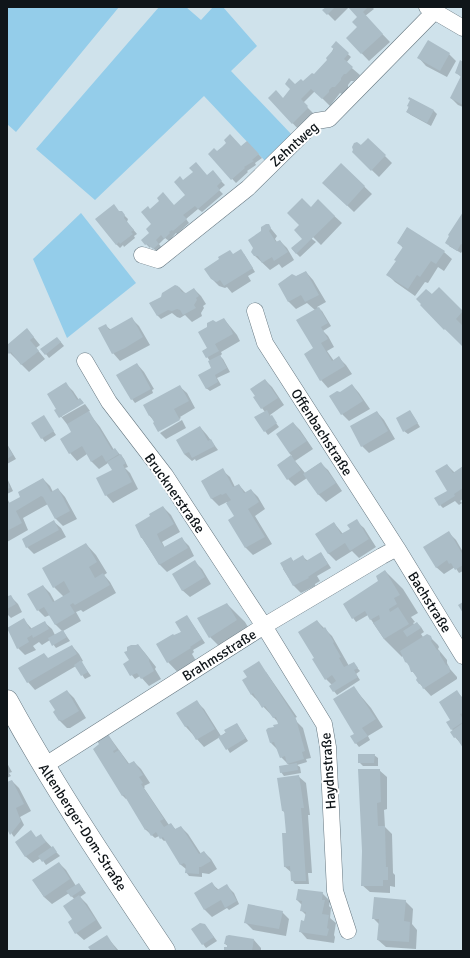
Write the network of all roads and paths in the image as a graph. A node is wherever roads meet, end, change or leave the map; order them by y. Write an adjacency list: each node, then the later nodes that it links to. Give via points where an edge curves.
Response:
1 (430, 9): 2 (street, Zehntweg); 3 (street, Zehntweg, via 329,119 316,121 248,188 158,260)
2 (463, 28)
3 (142, 255)
4 (256, 311): 6 (street, Offenbachstraße, via 265,343)
5 (85, 361): 7 (street, Brucknerstraße, via 109,402 165,475)
6 (397, 548): 7 (street, Brahmsstraße); 8 (street, Bachstraße)
7 (264, 626): 10 (street, Brahmsstraße); 11 (street, Haydnstraße, via 324,724 328,747 335,891)
8 (463, 656)
9 (7, 701): 10 (main road, Altenberger-Dom-Straße)
10 (44, 766): 12 (main road, Altenberger-Dom-Straße)
11 (348, 931)
12 (164, 951)

